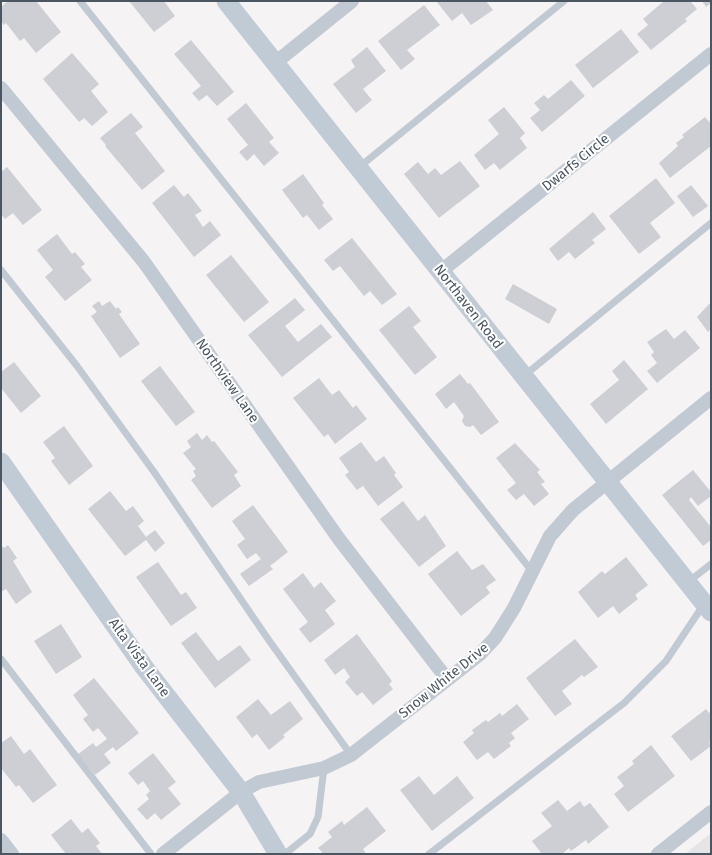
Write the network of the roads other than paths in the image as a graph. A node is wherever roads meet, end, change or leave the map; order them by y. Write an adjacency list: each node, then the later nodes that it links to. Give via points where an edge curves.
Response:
1 (80, 1): 17 (lane)
2 (226, 1): 6 (street, Northaven Road)
3 (352, 1): 6 (street)
4 (564, 1): 8 (lane)
5 (711, 54): 11 (street, Dwarfs Circle)
6 (274, 63): 8 (street, Northaven Road)
7 (1, 88): 21 (street, Northview Lane, via 144,262 339,540)
8 (358, 168): 11 (street, Northaven Road)
9 (711, 223): 12 (lane)
10 (1, 270): 22 (lane, via 143,457)
11 (440, 272): 12 (street, Northaven Road)
12 (524, 376): 15 (street, Northaven Road)
13 (711, 398): 15 (street, Snow White Drive)
14 (1, 462): 24 (street, Alta Vista Lane, via 144,667)
15 (607, 482): 17 (street, Snow White Drive, via 573,510 550,536); 18 (street, Northaven Road)
16 (711, 564): 18 (lane)
17 (531, 570): 21 (street, Snow White Drive, via 514,608 495,638)
18 (687, 583): 19 (street, Northaven Road)
19 (707, 608): 32 (lane, via 666,660 624,703)
20 (1, 659): 28 (lane)
21 (447, 679): 22 (street, Snow White Drive)
22 (352, 755): 23 (street, Snow White Drive)
23 (324, 768): 24 (street, Snow White Drive, via 259,782); 31 (lane, via 318,817 310,834)
24 (241, 792): 29 (street, Snow White Drive); 30 (street, Alta Vista Lane)
25 (711, 812): 33 (street)
26 (1, 840): 27 (street)
27 (12, 854)
28 (151, 854)
29 (163, 854)
30 (278, 854)
31 (285, 854)
32 (429, 854)
33 (658, 854)

